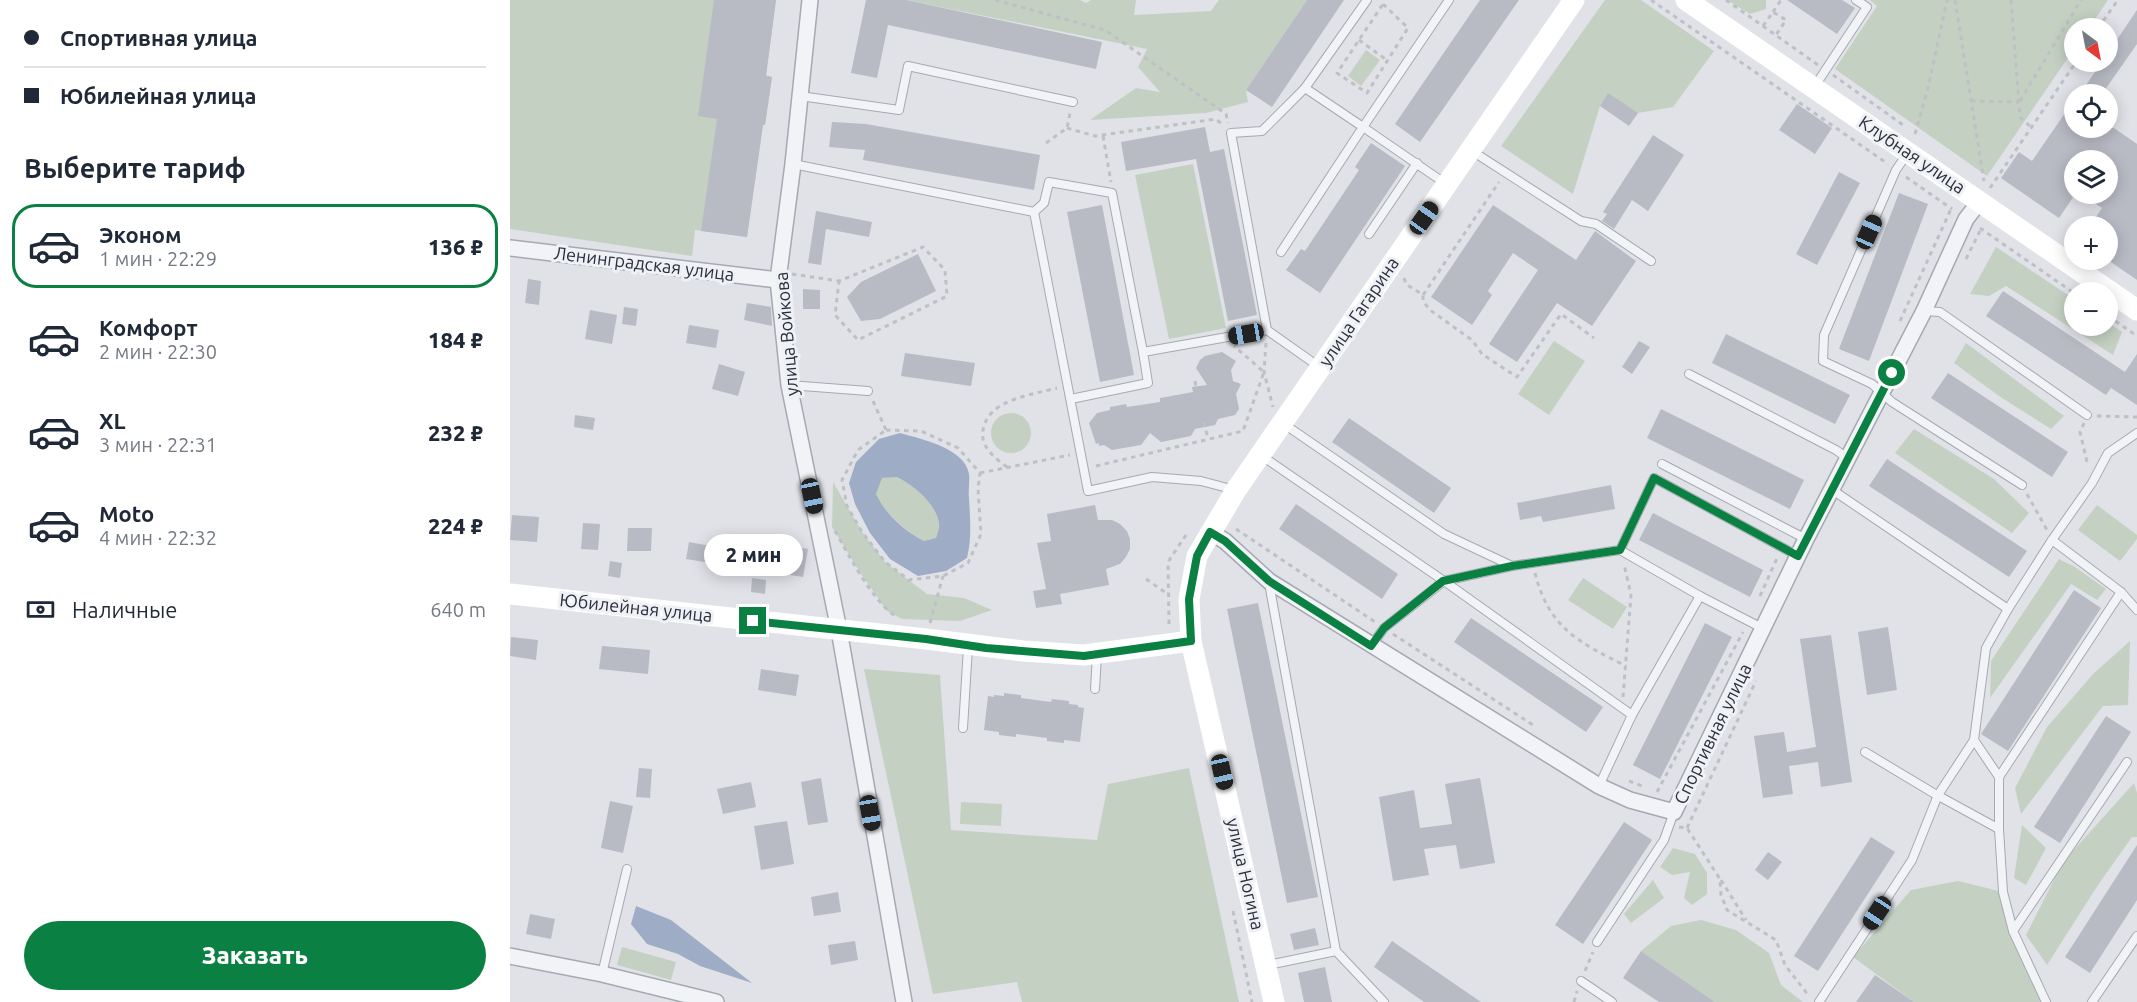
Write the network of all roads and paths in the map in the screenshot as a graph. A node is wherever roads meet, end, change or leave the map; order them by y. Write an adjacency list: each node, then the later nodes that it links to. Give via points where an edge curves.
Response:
1 (810, 0): 26 (street, улица Войкова)
2 (995, 0): 33 (path, via 1105,30 1226,114)
3 (1367, 0): 24 (lane)
4 (1449, 0): 22 (lane)
5 (1574, 0): 36 (street, улица Гагарина)
6 (1651, 0): 37 (path)
7 (1686, 0): 25 (street, Клубная улица)
8 (1781, 0): 15 (path)
9 (1856, 0): 25 (lane, via 1867,7)
10 (1947, 0): 37 (path, via 1928,88)
11 (1955, 0): 27 (path)
12 (2011, 0): 29 (path)
13 (2081, 0): 29 (path)
14 (2118, 0): 16 (path)
15 (1773, 12): 17 (path); 19 (path, via 1786,20)
16 (2105, 18)
17 (1763, 26)
18 (1351, 35): 20 (path)
19 (1776, 35)
20 (1359, 40): 21 (path); 21 (path, via 1337,74 1367,93); 21 (path, via 1383,4 1408,28)
21 (1388, 61): 22 (path)
22 (1402, 70): 30 (lane)
23 (2069, 72): 31 (path)
24 (1305, 88): 30 (lane); 33 (lane, via 1262,131)
25 (1815, 88): 37 (street, Клубная улица)
26 (799, 96): 28 (lane, via 898,110 908,66); 39 (street, улица Войкова)
27 (1971, 101): 29 (path); 42 (path)
28 (1072, 102): 32 (path)
29 (2019, 102): 31 (path, via 2020,117)
30 (1363, 127): 38 (lane); 49 (lane)
31 (2031, 127): 42 (path)
32 (1067, 128): 34 (path); 35 (path)
33 (1231, 133): 34 (path, via 1216,119); 60 (lane)
34 (1103, 135): 43 (path)
35 (1046, 143)
36 (1471, 150): 40 (lane); 41 (street, улица Гагарина)
37 (1906, 152): 42 (street, Клубная улица); 45 (path); 73 (lane, via 1824,335 1823,361 1872,384)
38 (1417, 163): 41 (lane); 47 (lane)
39 (793, 164): 44 (lane); 52 (street, улица Войкова)
40 (1505, 172): 51 (lane); 56 (path)
41 (1447, 184): 65 (street, улица Гагарина)
42 (1982, 191): 45 (street, Спортивная улица); 57 (street, Клубная улица)
43 (1112, 193): 44 (lane, via 1049,182 1044,203); 64 (lane)
44 (1034, 212): 69 (lane)
45 (1966, 219): 46 (path); 58 (street, Спортивная улица)
46 (1981, 229): 50 (path); 55 (path)
47 (1369, 234)
48 (510, 248): 52 (street, Ленинградская улица)
49 (1281, 252)
50 (1966, 260)
51 (1651, 261)
52 (778, 276): 54 (path); 70 (street, улица Войкова)
53 (1404, 278): 56 (path, via 1406,284)
54 (839, 281): 54 (path, via 923,247 945,270 946,296 858,340 835,315)
55 (2064, 286)
56 (1423, 295): 62 (path, via 1430,310 1472,340 1482,354 1517,377 1561,314)
57 (2137, 310)
58 (1924, 312): 73 (street, Спортивная улица); 76 (lane, via 1940,312)
59 (2118, 323): 61 (path)
60 (1266, 334): 64 (lane); 65 (lane); 66 (path)
61 (2137, 336)
62 (1594, 338)
63 (1233, 344): 66 (path)
64 (1143, 352): 74 (lane, via 1148,383)
65 (1321, 368): 75 (street, улица Гагарина)
66 (1264, 372): 75 (path); 81 (path, via 1243,431)
67 (1689, 374): 84 (lane)
68 (1194, 381): 71 (path)
69 (1068, 384): 74 (lane); 87 (path, via 1000,405 987,415 983,443)
70 (789, 385): 72 (lane); 114 (street, улица Войкова)
71 (1196, 387)
72 (868, 391): 79 (path)
73 (1882, 393): 84 (street, Спортивная улица); 90 (lane)
74 (1071, 399): 82 (lane)
75 (1278, 415): 83 (street, улица Гагарина); 100 (lane, via 1444,534)
76 (2087, 415): 77 (path); 89 (path, via 2080,432)
77 (2137, 417)
78 (1204, 422): 81 (path)
79 (886, 430): 88 (path, via 921,431 958,448); 101 (path, via 858,450 842,480 848,506 885,562 909,580)
80 (2137, 433): 89 (lane, via 2108,453)
81 (1208, 439): 86 (path)
82 (1081, 453): 87 (path); 92 (lane, via 1088,491 1152,477 1201,480)
83 (1261, 456): 92 (street, улица Гагарина); 104 (lane)
84 (1847, 458): 91 (street, Спортивная улица)
85 (1662, 464): 95 (lane)
86 (1096, 466)
87 (1007, 467): 88 (path)
88 (980, 473): 101 (path, via 981,534 968,563)
89 (2092, 483): 96 (lane)
90 (2022, 485): 96 (path)
91 (1831, 489): 95 (street, Спортивная улица); 109 (lane)
92 (1236, 490): 94 (street, улица Гагарина)
93 (832, 526): 111 (path, via 887,611)
94 (1210, 532): 103 (street, Спортивная улица); 115 (street, улица Гагарина, via 1197,556 1189,599)
95 (1806, 539): 98 (street, Спортивная улица)
96 (2052, 540): 105 (lane); 109 (lane)
97 (1620, 550): 98 (lane, via 1654,478); 99 (lane); 108 (lane); 119 (path, via 1631,595)
98 (1798, 556): 113 (street, Спортивная улица)
99 (1532, 563): 100 (lane); 119 (path, via 1540,592 1555,620 1581,644)
100 (1512, 566): 104 (lane)
101 (943, 576): 112 (path)
102 (1146, 579): 107 (path)
103 (1269, 581): 117 (street, Спортивная улица); 139 (lane)
104 (1443, 581): 117 (lane, via 1384,628); 122 (lane)
105 (2121, 592): 110 (lane); 128 (lane)
106 (510, 594): 114 (street, Юбилейная улица)
107 (1169, 595)
108 (1700, 596): 113 (lane); 123 (lane)
109 (2008, 609): 125 (lane, via 1986,648)
110 (2137, 609)
111 (902, 620)
112 (928, 629): 114 (street, Юбилейная улица); 116 (street, Юбилейная улица)
113 (1764, 629): 131 (street, Спортивная улица)
114 (839, 630): 145 (street, улица Войкова)
115 (1191, 641): 118 (street, Юбилейная улица); 141 (street, улица Ногина)
116 (968, 646): 118 (street, Юбилейная улица); 124 (lane)
117 (1371, 646): 129 (street, Спортивная улица)
118 (1097, 654): 121 (lane)
119 (1626, 666): 122 (path)
120 (1760, 673): 134 (path, via 1687,828)
121 (1095, 689)
122 (1622, 708): 123 (lane)
123 (1632, 715): 129 (lane)
124 (963, 728)
125 (1974, 740): 128 (lane); 130 (lane)
126 (1866, 752): 130 (lane)
127 (2127, 762): 136 (lane)
128 (1999, 777): 132 (lane)
129 (1599, 786): 131 (street, Спортивная улица, via 1630,800)
130 (1938, 795): 132 (lane); 150 (lane, via 1912,860)
131 (1674, 812): 138 (lane, via 1664,840)
132 (1999, 829): 136 (lane, via 2003,892)
133 (627, 869): 142 (lane)
134 (1720, 879): 135 (path); 135 (path, via 1726,910)
135 (1747, 922): 149 (path, via 1776,940 1785,965)
136 (2013, 931): 151 (lane)
137 (2137, 936): 152 (lane)
138 (1597, 942)
139 (1336, 951): 141 (lane); 147 (lane)
140 (510, 956): 142 (street)
141 (1266, 966): 146 (street, улица Ногина)
142 (602, 974): 144 (street)
143 (1581, 981): 148 (lane)
144 (716, 1002)
145 (904, 1002)
146 (1274, 1002)
147 (1384, 1002)
148 (1611, 1002)
149 (1814, 1002)
150 (1819, 1002)
151 (2046, 1002)
152 (2092, 1002)

